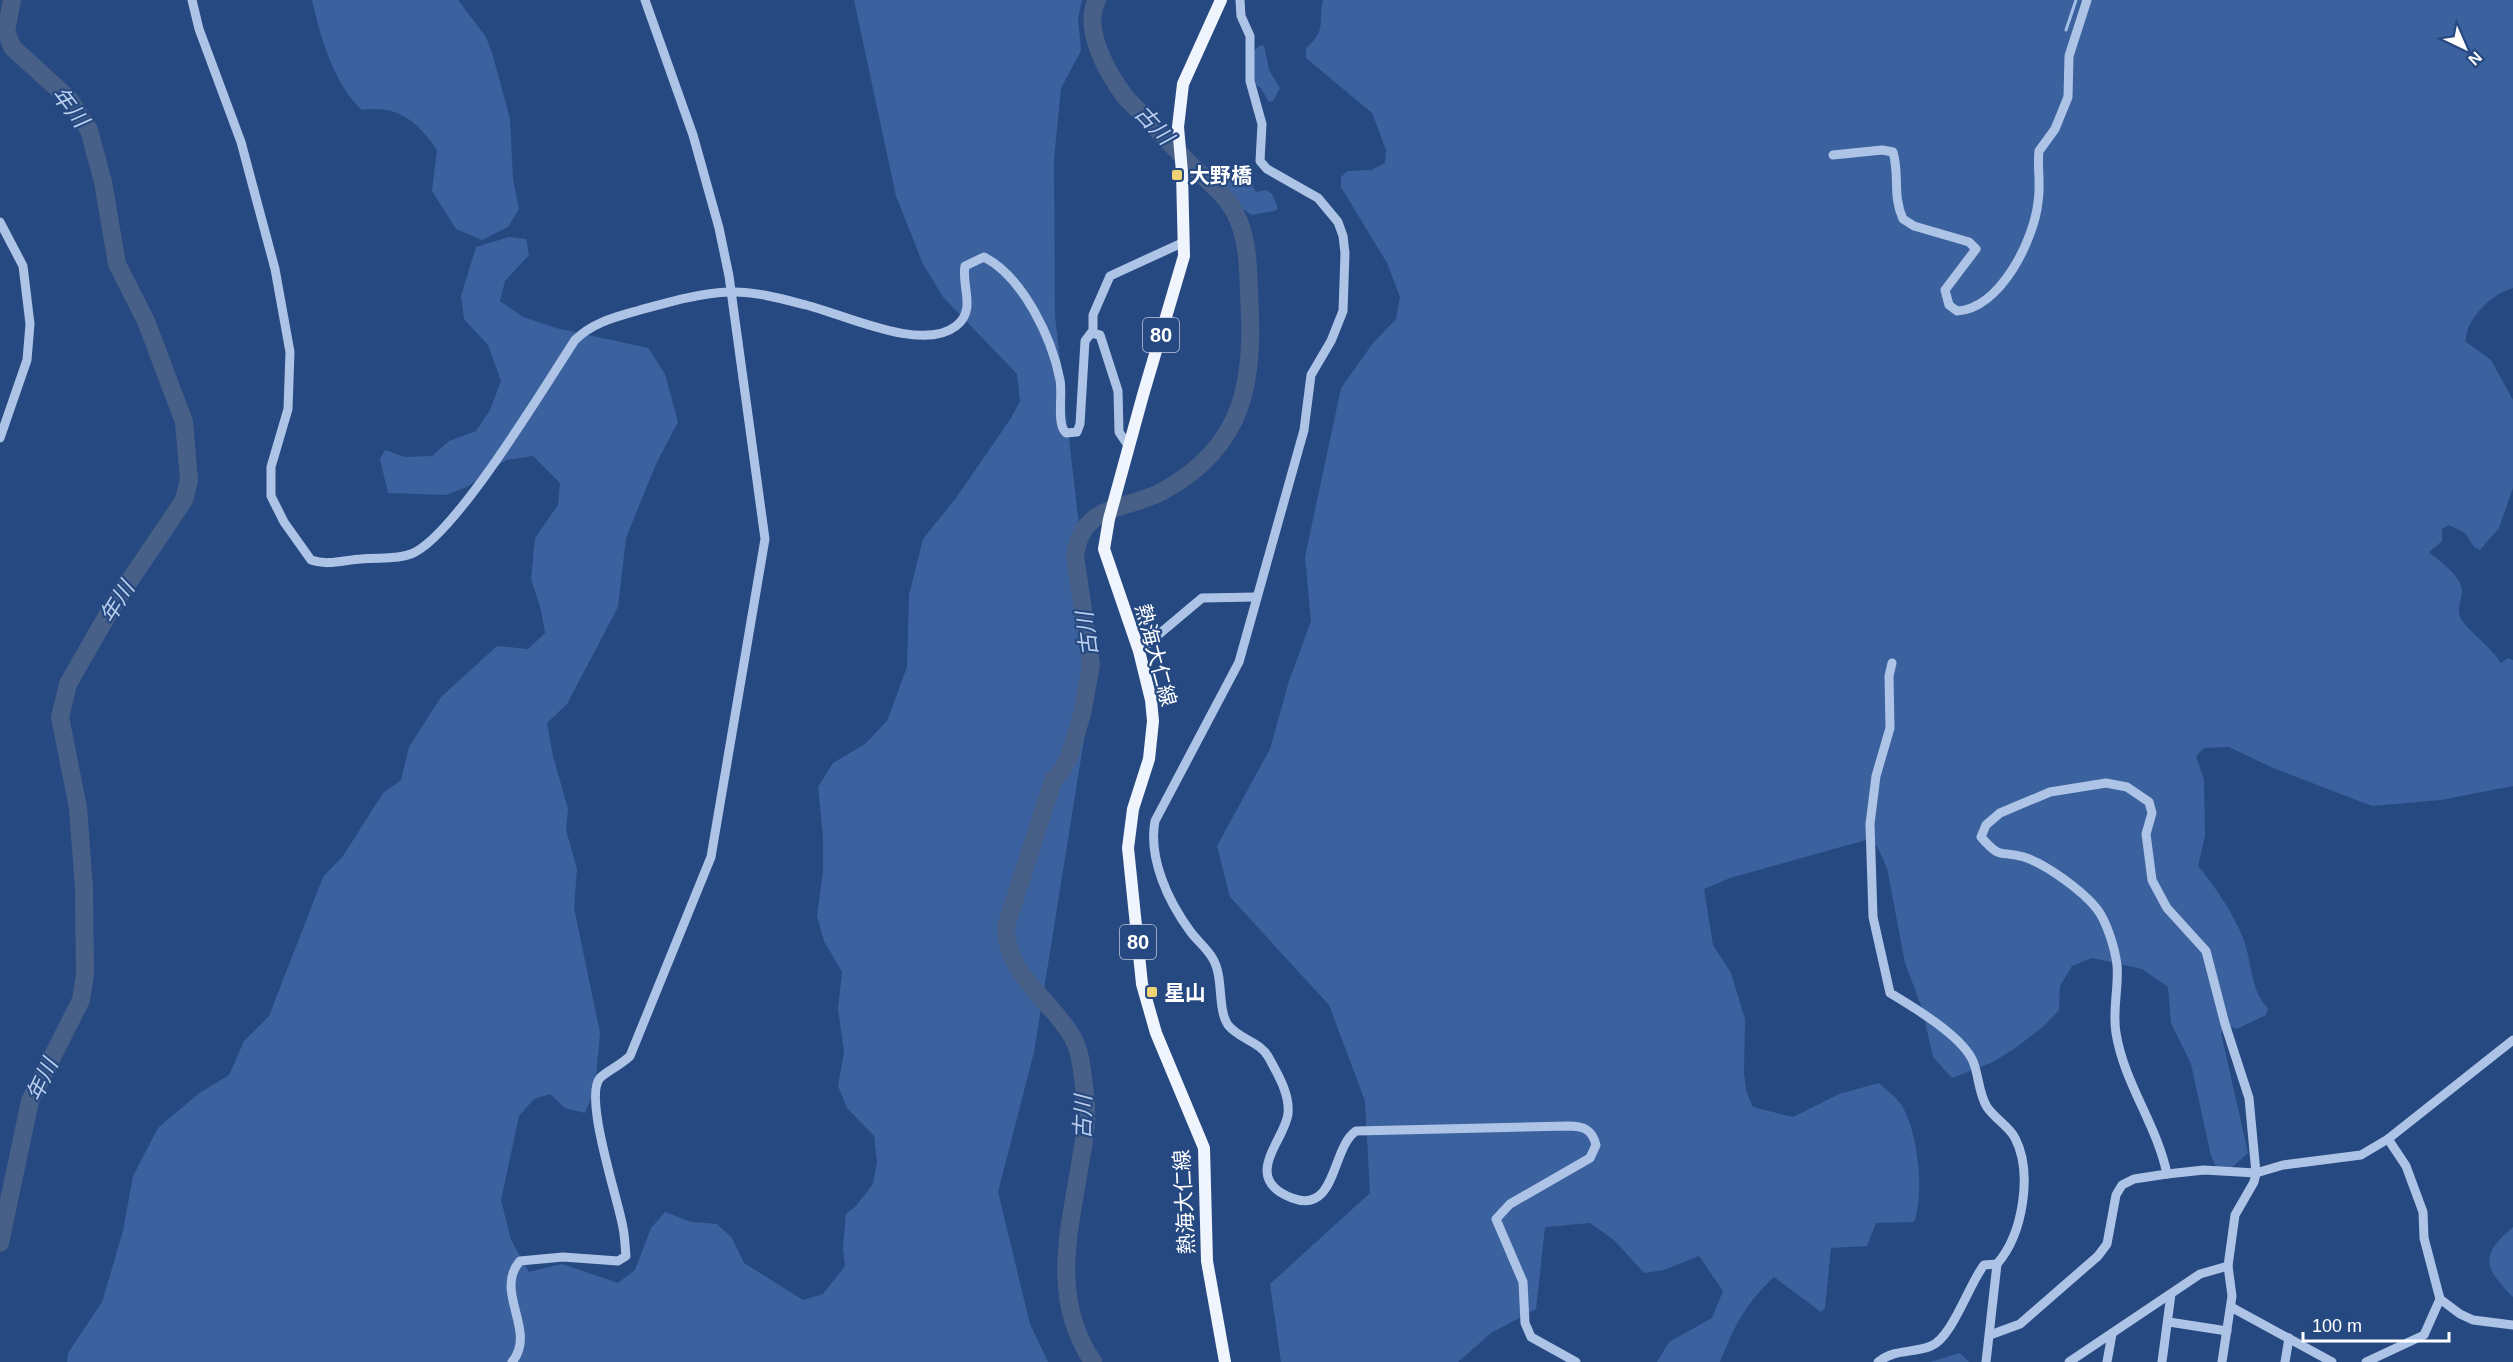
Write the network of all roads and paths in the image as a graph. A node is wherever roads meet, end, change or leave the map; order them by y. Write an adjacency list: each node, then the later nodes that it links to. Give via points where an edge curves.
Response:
1 (192, 0): 9 (street, via 241,142 275,269 290,352 288,409 271,467 271,496 311,560 331,563 395,557 426,546 467,500 586,329 667,303)
2 (645, 0): 9 (street, via 693,135 719,228)
3 (1221, 0): 8 (main road, 熱海大仁線 / 80, via 1183,84 1179,138)
4 (1240, 0): 13 (street, via 1241,16 1250,36 1250,81 1262,124 1260,161 1318,198 1331,212 1343,236 1346,279 1338,326 1311,375 1304,430)
5 (2087, 0): 6 (street, via 2069,56 2068,98 2055,129 2039,151 2041,177 2034,219 2009,276 1982,303 1966,311 1949,305 1946,290 1976,249 1969,242 1903,219 1895,191 1893,152)
6 (1833, 155)
7 (0, 222): 11 (street, via 23,266 30,324 27,360)
8 (1184, 242): 10 (street, via 1110,276 1093,315); 12 (main road, 熱海大仁線 / 80, via 1179,276)
9 (731, 292): 10 (street, via 807,305 907,334 942,333 957,326 965,314 969,299 965,266 984,257 1008,274 1046,333 1060,380 1060,426 1066,434 1072,434 1080,424 1085,341); 31 (street, via 765,538 711,857 630,1056 619,1068 600,1078 595,1089 599,1129 623,1227 626,1256 618,1261 563,1257 520,1260 513,1269 510,1286 521,1334)
10 (1093, 333): 12 (street, via 1100,335 1107,353 1118,391 1119,432)
11 (0, 438)
12 (1129, 447): 14 (main road, 熱海大仁線 / 80, via 1105,536 1106,558)
13 (1256, 597): 14 (street, via 1202,598); 33 (street, via 1239,662 1159,812 1153,837 1164,884 1189,931 1214,959 1225,1019 1240,1036 1263,1048 1285,1093 1287,1121 1271,1149 1269,1175 1285,1194 1312,1200 1325,1192 1356,1131 1586,1128 1596,1145 1590,1158 1510,1204 1496,1218 1523,1282 1528,1330 1538,1342)
14 (1139, 651): 32 (main road, 熱海大仁線 / 80, via 1153,721 1149,759 1133,809 1128,848 1142,984 1156,1033 1204,1148 1207,1261)
15 (1892, 663): 20 (street, via 1890,728 1876,776 1870,824 1873,917 1890,993 1927,1015 1972,1059 1987,1107 2014,1135 2023,1157 2022,1217)
16 (2513, 1040): 17 (street)
17 (2388, 1139): 18 (street, via 2361,1155 2283,1165); 23 (street, via 2406,1166 2423,1212 2424,1238)
18 (2256, 1173): 19 (street, via 2205,1170); 19 (street, via 2249,1098 2206,951 2166,908 2152,880 2146,834 2152,813 2149,802 2127,787 2106,783 2049,792 2000,813 1986,825 1981,837 1994,852 2023,857 2055,873 2090,902 2103,920 2116,965 2114,1006 2120,1051 2163,1153); 21 (street, via 2235,1215)
19 (2167, 1174): 29 (street, via 2122,1185 2116,1195 2107,1244 2098,1256 2020,1324)
20 (1997, 1264): 29 (street); 34 (street, via 1984,1265 1974,1277 1961,1308 1939,1341 1930,1347 1889,1354)
21 (2228, 1266): 22 (street, via 2200,1274); 24 (street)
22 (2171, 1294): 25 (street); 28 (street)
23 (2440, 1299): 26 (street, via 2473,1320); 42 (street, via 2424,1335)
24 (2231, 1307): 27 (street); 30 (street)
25 (2169, 1322): 27 (street); 38 (street)
26 (2513, 1325)
27 (2227, 1331): 39 (street)
28 (2112, 1334): 36 (street); 37 (street)
29 (1990, 1335): 35 (street)
30 (2289, 1338): 40 (street); 41 (street)
31 (512, 1362)
32 (1225, 1362)
33 (1576, 1362)
34 (1878, 1362)
35 (1986, 1362)
36 (2069, 1362)
37 (2107, 1362)
38 (2162, 1362)
39 (2222, 1362)
40 (2285, 1362)
41 (2332, 1362)
42 (2366, 1362)

